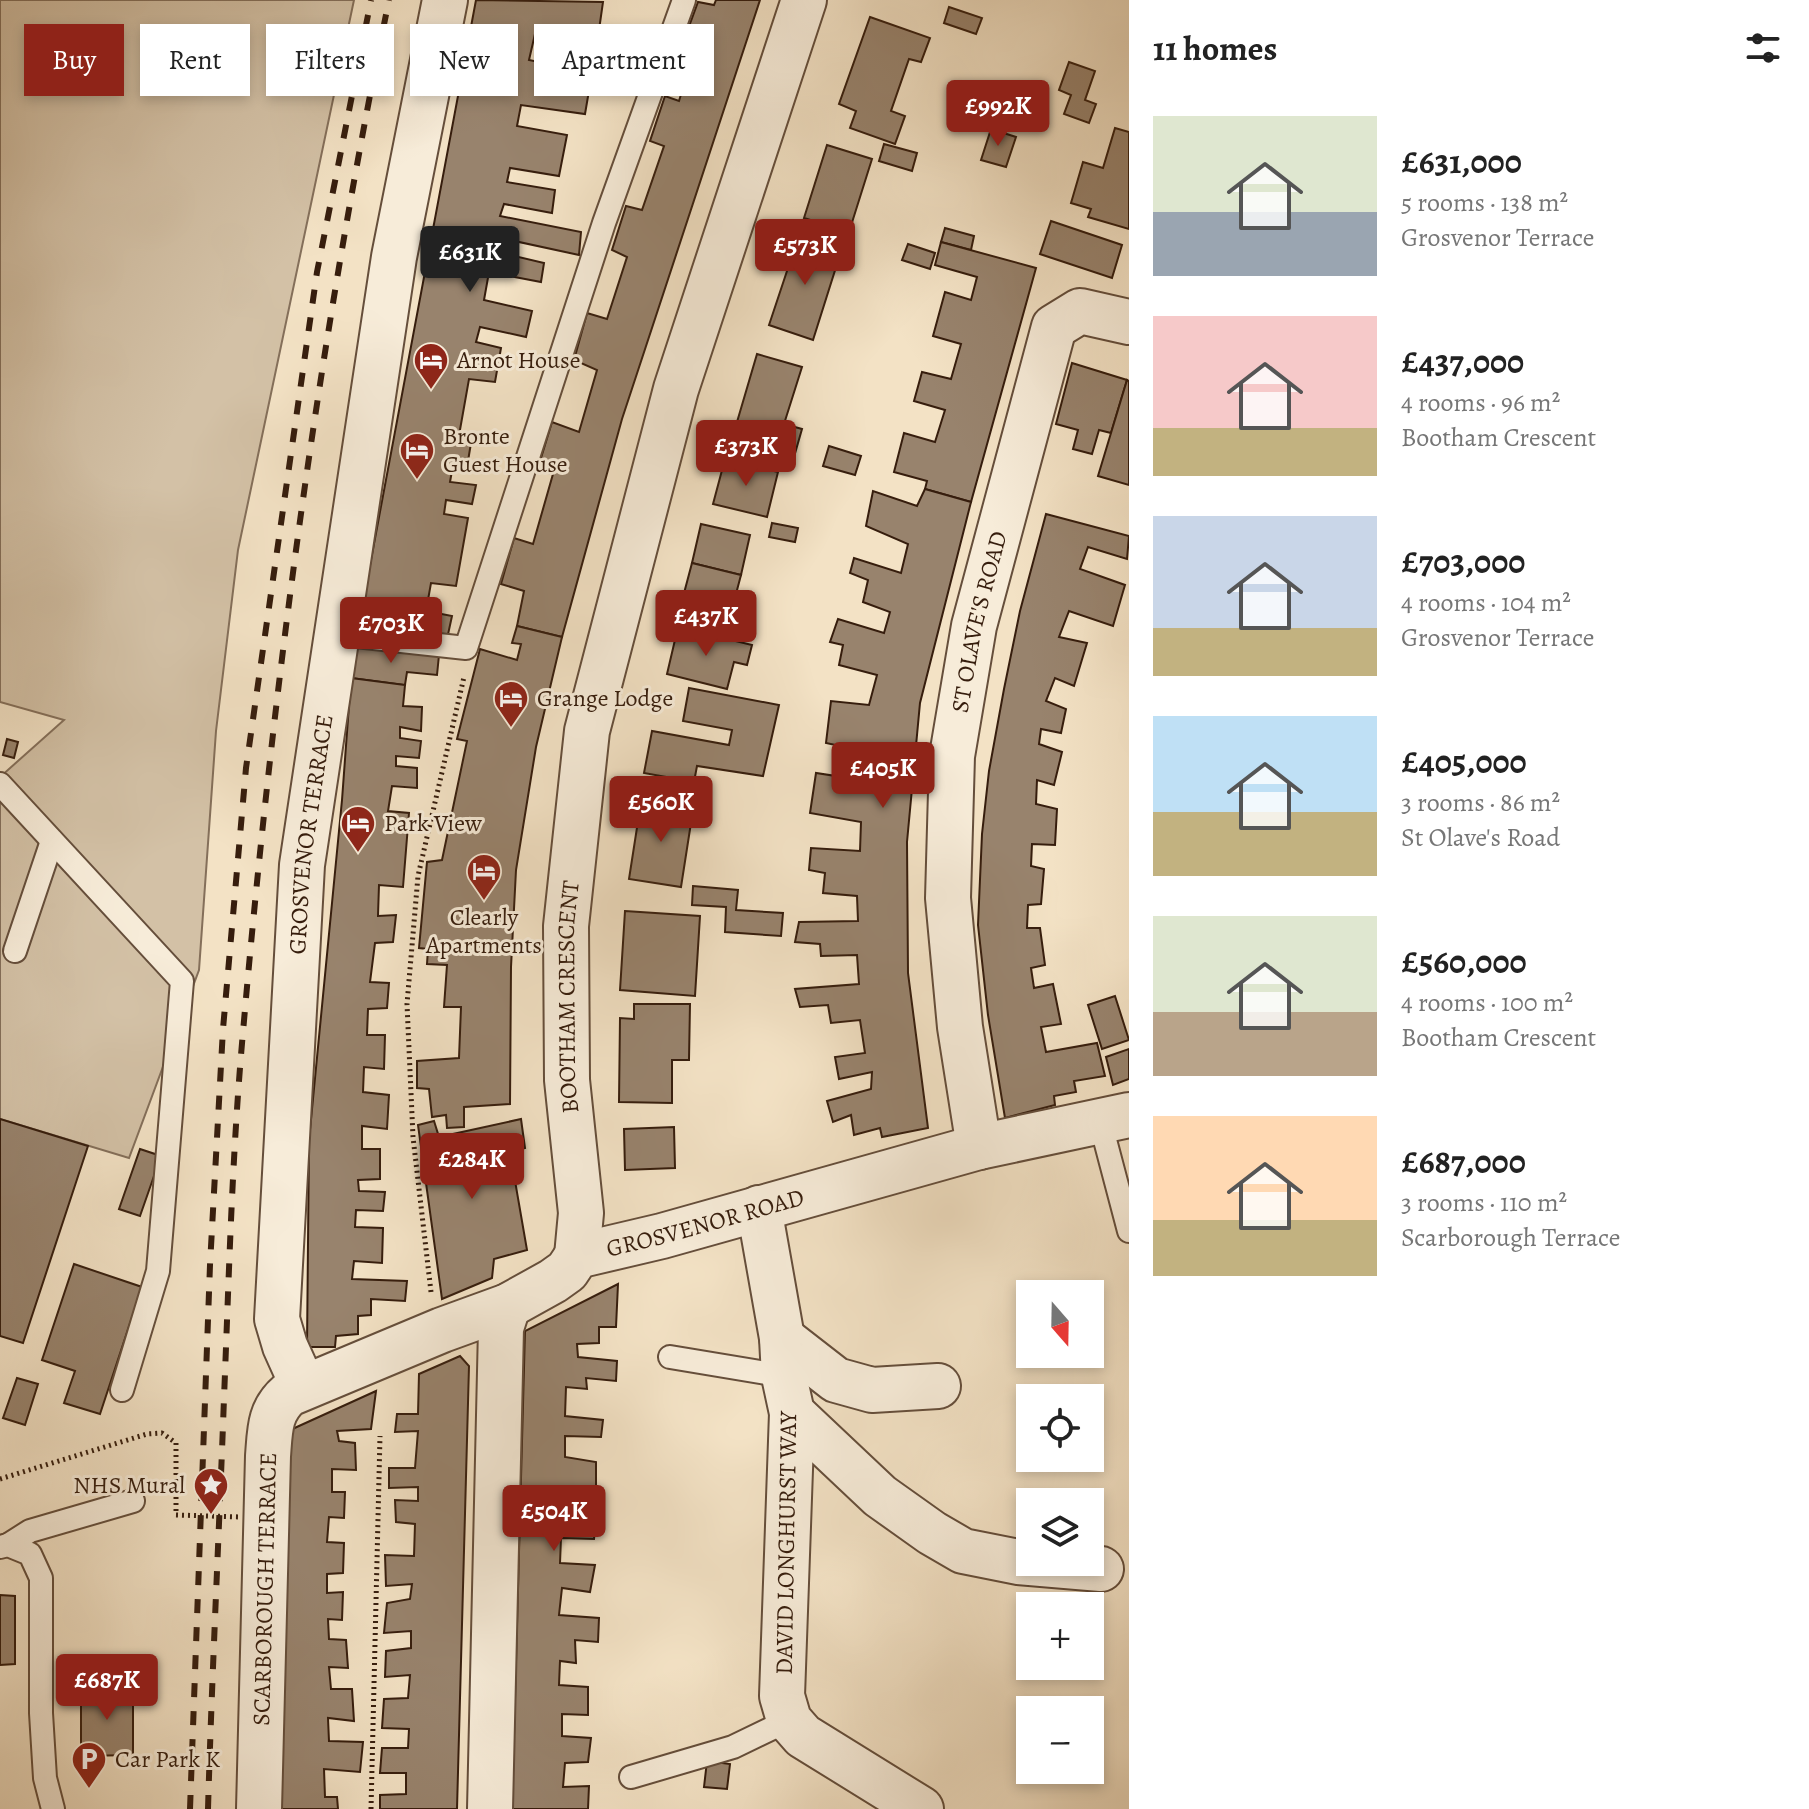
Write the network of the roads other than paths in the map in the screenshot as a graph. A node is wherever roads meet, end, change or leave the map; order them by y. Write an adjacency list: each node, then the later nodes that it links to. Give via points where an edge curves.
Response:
1 (445, 0): 5 (street, GROSVENOR TERRACE, via 394,257)
2 (684, 0): 5 (lane, via 604,223 466,648)
3 (804, 0): 13 (street, BOOTHAM CRESCENT, via 676,389 587,731 566,926 567,1080 581,1213)
4 (1129, 322): 10 (street, ST OLAVE'S ROAD, via 1080,311 1054,327 974,626 952,756 948,898 960,1027)
5 (337, 634): 17 (street, GROSVENOR TERRACE, via 302,865 277,1319)
6 (0, 784): 7 (lane)
7 (52, 841): 8 (lane); 19 (lane, via 182,981 158,1271)
8 (15, 951)
9 (1114, 1118): 10 (street, GROSVENOR ROAD); 12 (lane)
10 (979, 1147): 11 (street, GROSVENOR ROAD)
11 (759, 1208): 13 (street, GROSVENOR ROAD); 16 (street, DAVID LONGHURST WAY)
12 (1129, 1231)
13 (577, 1256): 14 (street, GROSVENOR ROAD, via 567,1271)
14 (508, 1306): 17 (street, GROSVENOR ROAD); 27 (street, via 501,1328)
15 (670, 1357): 16 (lane)
16 (786, 1376): 18 (street, via 836,1380 872,1390); 22 (street, via 880,1496 963,1551); 23 (street, DAVID LONGHURST WAY, via 782,1696)
17 (303, 1386): 26 (street, SCARBOROUGH TERRACE, via 279,1403 272,1416)
18 (938, 1386)
19 (122, 1390)
20 (133, 1501): 21 (lane, via 30,1531)
21 (4, 1546): 25 (lane, via 30,1554 41,1578 41,1713 45,1778)
22 (1016, 1562)
23 (789, 1720): 24 (lane, via 733,1747); 28 (street, via 803,1736)
24 (631, 1777)
25 (53, 1809)
26 (259, 1809)
27 (490, 1809)
28 (921, 1809)

